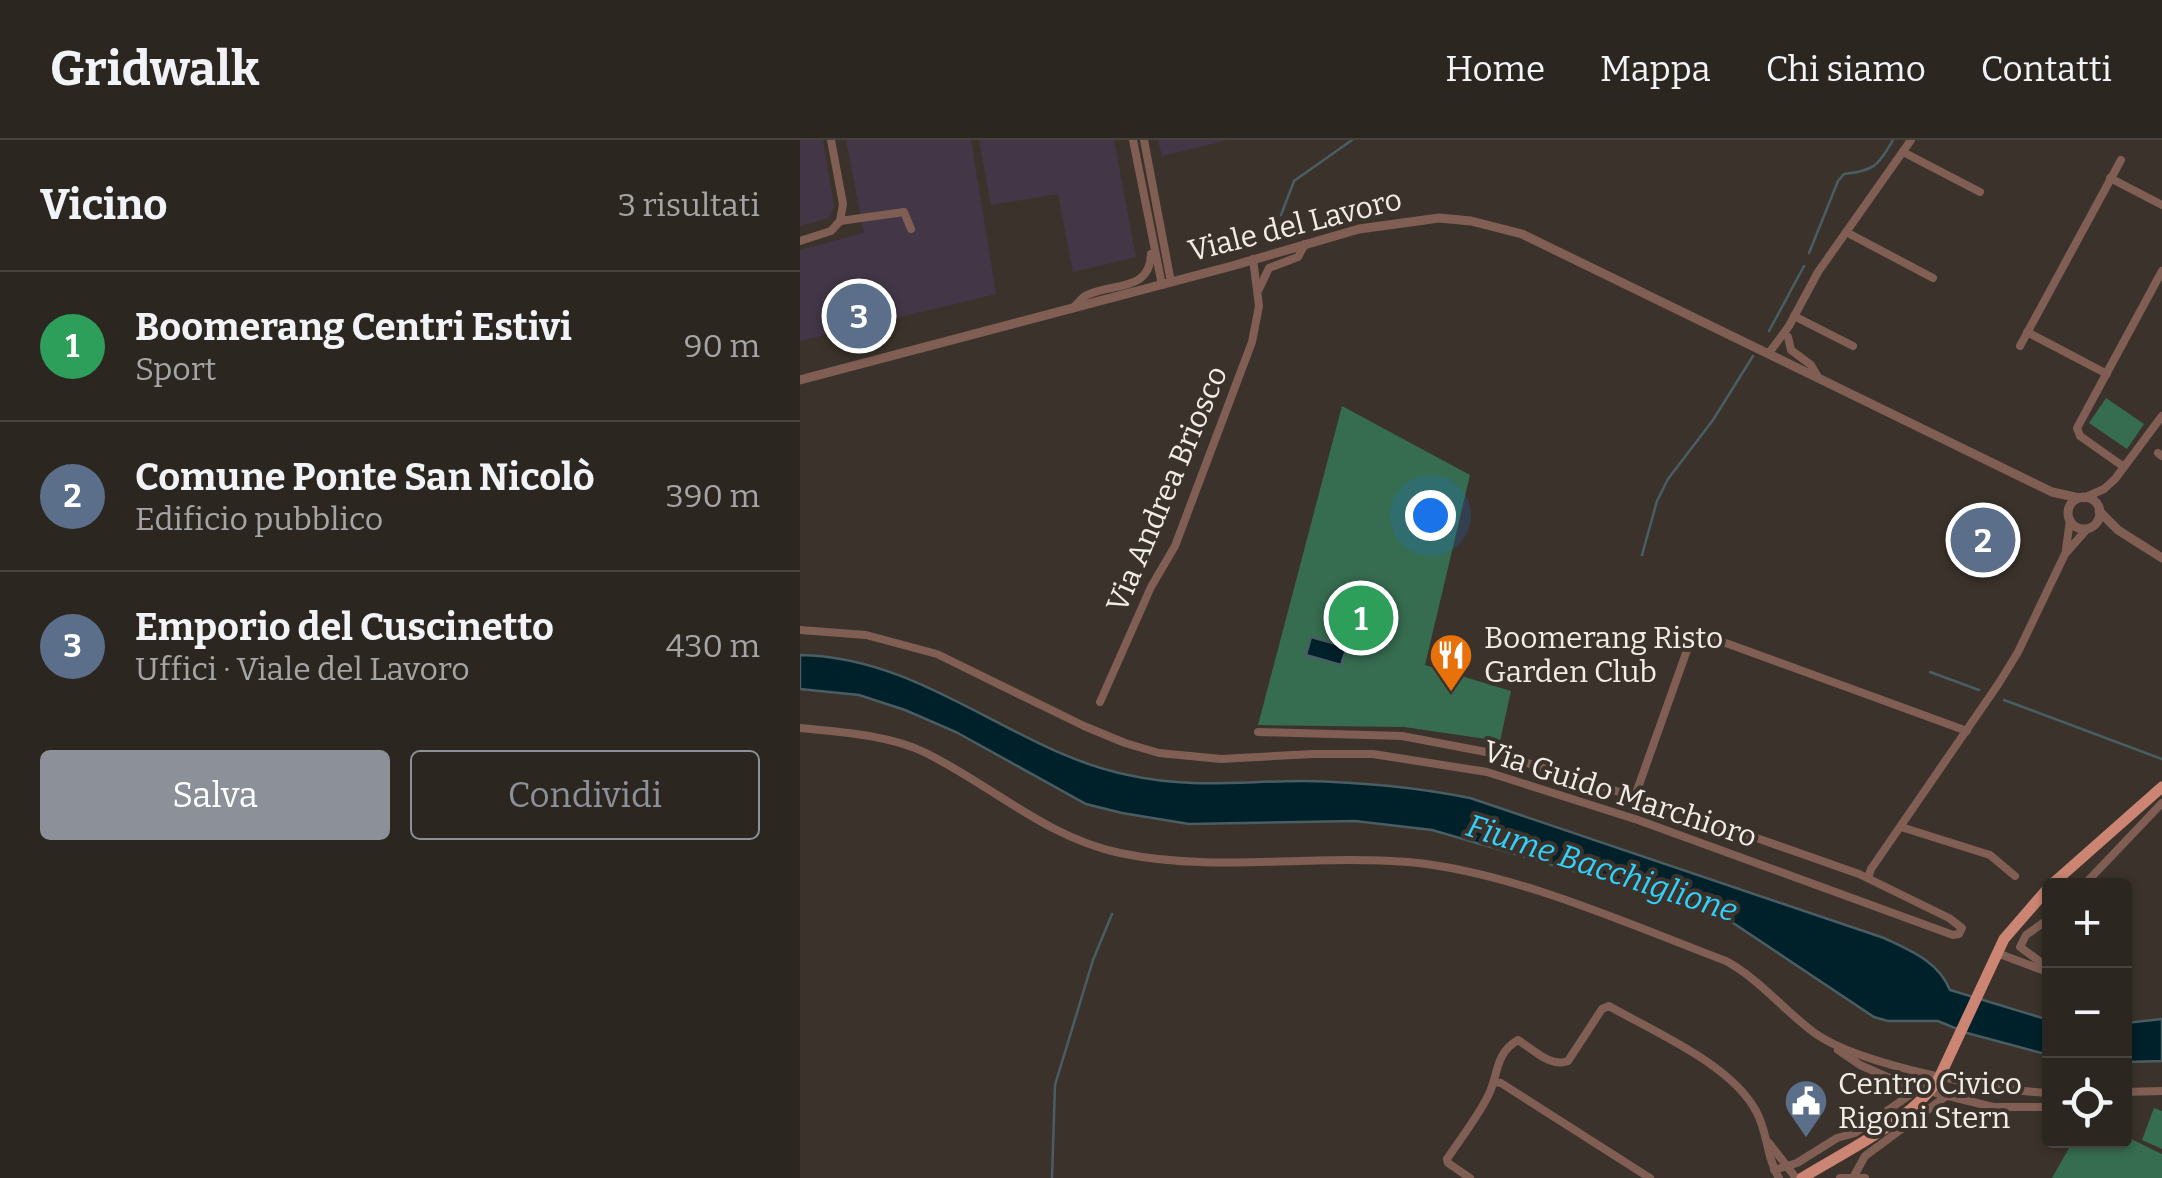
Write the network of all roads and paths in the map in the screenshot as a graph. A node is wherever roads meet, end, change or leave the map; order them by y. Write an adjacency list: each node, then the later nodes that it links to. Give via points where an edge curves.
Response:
1 (830, 140): 10 (street)
2 (1133, 140): 13 (street)
3 (1144, 140): 19 (street)
4 (1910, 140): 5 (street)
5 (1902, 152): 8 (street); 12 (street)
6 (2120, 160): 7 (street)
7 (2110, 178): 9 (street); 24 (street)
8 (1980, 192)
9 (2162, 206)
10 (840, 221): 11 (street, via 904,212); 14 (street, via 822,236)
11 (911, 229)
12 (1846, 232): 18 (street); 22 (street)
13 (1150, 234): 19 (street); 21 (street, via 1152,260 1143,278 1084,296)
14 (800, 241)
15 (1305, 244): 16 (street, Viale del Lavoro); 20 (street, via 1298,257 1270,268); 28 (street, Viale del Lavoro, via 1404,220 1500,227)
16 (1254, 259): 19 (street, Viale del Lavoro); 20 (street, Via Andrea Briosco)
17 (2162, 272): 30 (street)
18 (1933, 278)
19 (1167, 284): 21 (street, Viale del Lavoro)
20 (1259, 289): 45 (street, Via Andrea Briosco, via 1252,342 1208,463)
21 (1073, 308): 32 (street, Viale del Lavoro)
22 (1794, 316): 23 (street); 26 (street)
23 (1790, 326): 25 (street); 28 (street)
24 (2027, 332): 27 (street); 30 (street)
25 (1788, 337): 29 (street); 31 (street, via 1791,350)
26 (1853, 346)
27 (2020, 346)
28 (1769, 353): 29 (street, Viale del Lavoro)
29 (1780, 359): 31 (street, Viale del Lavoro)
30 (2107, 374): 34 (street, via 2078,433)
31 (1818, 378): 36 (street, Viale del Lavoro)
32 (802, 379)
33 (2162, 416): 34 (street)
34 (2124, 468): 35 (street)
35 (2104, 489): 37 (street); 38 (street)
36 (2054, 492): 37 (street, Viale del Lavoro); 39 (street, Viale del Lavoro)
37 (2081, 498): 38 (street, Viale del Lavoro); 39 (street)
38 (2099, 509): 40 (street); 41 (street, Viale del Lavoro)
39 (2069, 516): 40 (street, Viale del Lavoro, via 2077,527); 42 (street)
40 (2088, 528): 41 (street, Viale del Lavoro); 42 (street)
41 (2118, 530): 43 (street, Viale del Lavoro)
42 (2066, 554): 47 (street, via 2018,652)
43 (2162, 558)
44 (800, 630): 54 (street, Via Guido Marchioro, via 866,635 937,654 1084,726 1159,753 1221,759 1373,754 1487,772 1959,934 1962,928 1949,918)
45 (1100, 702)
46 (800, 728): 62 (street, via 922,750 1026,814 1116,852 1193,862 1408,862 1503,882 1726,960)
47 (1967, 731): 50 (street, via 1701,634 1691,639); 52 (street)
48 (1258, 732): 50 (street, via 1402,736 1502,755)
49 (2162, 787): 55 (main road)
50 (1635, 796): 54 (street)
51 (2162, 803): 56 (street)
52 (1901, 827): 53 (street, via 1990,855); 54 (street)
53 (2015, 876)
54 (1868, 878)
55 (2059, 878)
56 (2091, 878)
57 (2042, 895): 59 (main road)
58 (2042, 926): 60 (street, via 2020,946)
59 (1997, 953): 61 (street); 63 (main road)
60 (2042, 963)
61 (2046, 968)
62 (1836, 1046): 63 (street); 70 (street, via 1847,1058 1920,1089 1856,1134)
63 (1942, 1072): 66 (street); 75 (main road, via 1918,1104)
64 (1494, 1082): 69 (street, via 1495,1068 1514,1042 1555,1064 1568,1061 1606,1007 1736,1085 1758,1113); 73 (street, via 1447,1159); 74 (street)
65 (2162, 1091): 67 (street)
66 (2042, 1092)
67 (2132, 1092)
68 (2042, 1107): 72 (street, via 1993,1108 1940,1095 1865,1156)
69 (1766, 1139): 70 (street); 71 (street)
70 (1786, 1165): 71 (street); 75 (street)
71 (1777, 1174)
72 (1854, 1176): 76 (street); 77 (street)
73 (1470, 1178)
74 (1650, 1178)
75 (1799, 1178)
76 (1840, 1178)
77 (1865, 1178)

